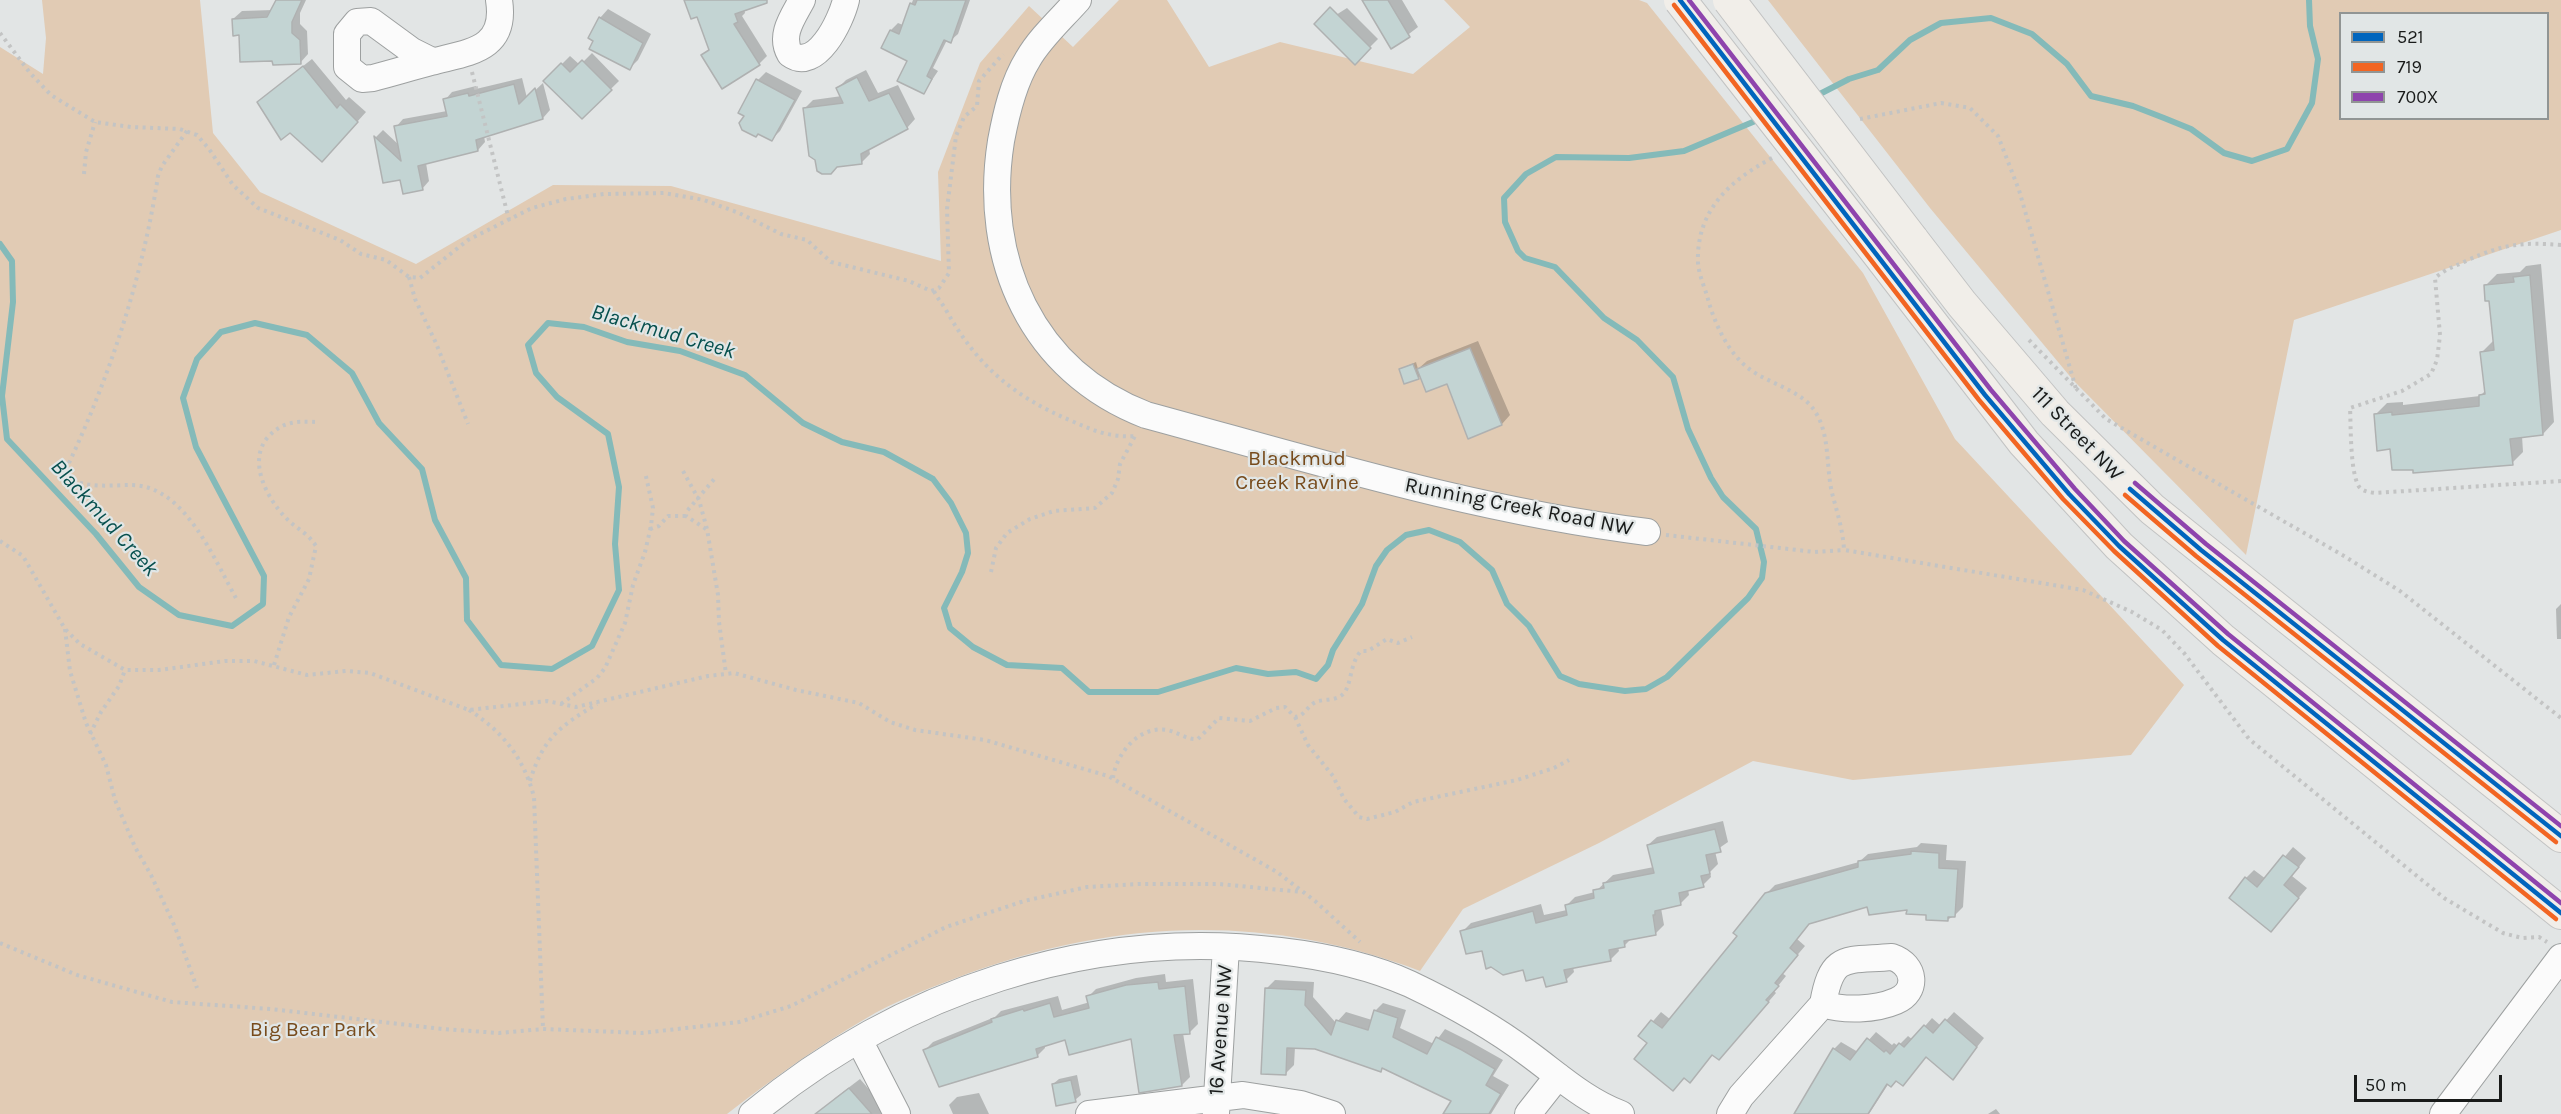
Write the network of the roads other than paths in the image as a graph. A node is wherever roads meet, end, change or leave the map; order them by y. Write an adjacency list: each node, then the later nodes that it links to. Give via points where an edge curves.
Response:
1 (499, 0): 7 (street, via 501,19 494,36 482,48)
2 (802, 0): 3 (street, via 786,42 790,54 803,59 811,58 822,48)
3 (846, 0)
4 (1078, 0): 8 (street, Running Creek Road NW, via 1027,60 1011,99 1003,128 998,205 1007,268 1020,300 1055,352 1088,385 1125,406 1141,425 1442,496)
5 (1680, 0): 10 (main road, 111 Street NW, bridge, via 2024,443 2119,546 2223,640)
6 (1729, 0): 9 (main road, 111 Street NW, bridge, via 1962,304 2055,413 2152,509)
7 (432, 61)
8 (1647, 532)
9 (2561, 836)
10 (2561, 913)
11 (1226, 946): 14 (street, via 1128,948 1039,966 948,995); 15 (street, via 1328,959 1407,983 1483,1022); 16 (street, 16 Avenue NW)
12 (2561, 957): 24 (street)
13 (1823, 1004): 23 (street)
14 (859, 1040): 17 (street, via 815,1066); 18 (street)
15 (1558, 1076): 21 (street); 22 (street, via 1594,1102)
16 (1216, 1106): 19 (street); 20 (street, via 1243,1095)
17 (752, 1114)
18 (897, 1114)
19 (1089, 1114)
20 (1332, 1114)
21 (1528, 1114)
22 (1621, 1114)
23 (1730, 1114)
24 (2444, 1114)

